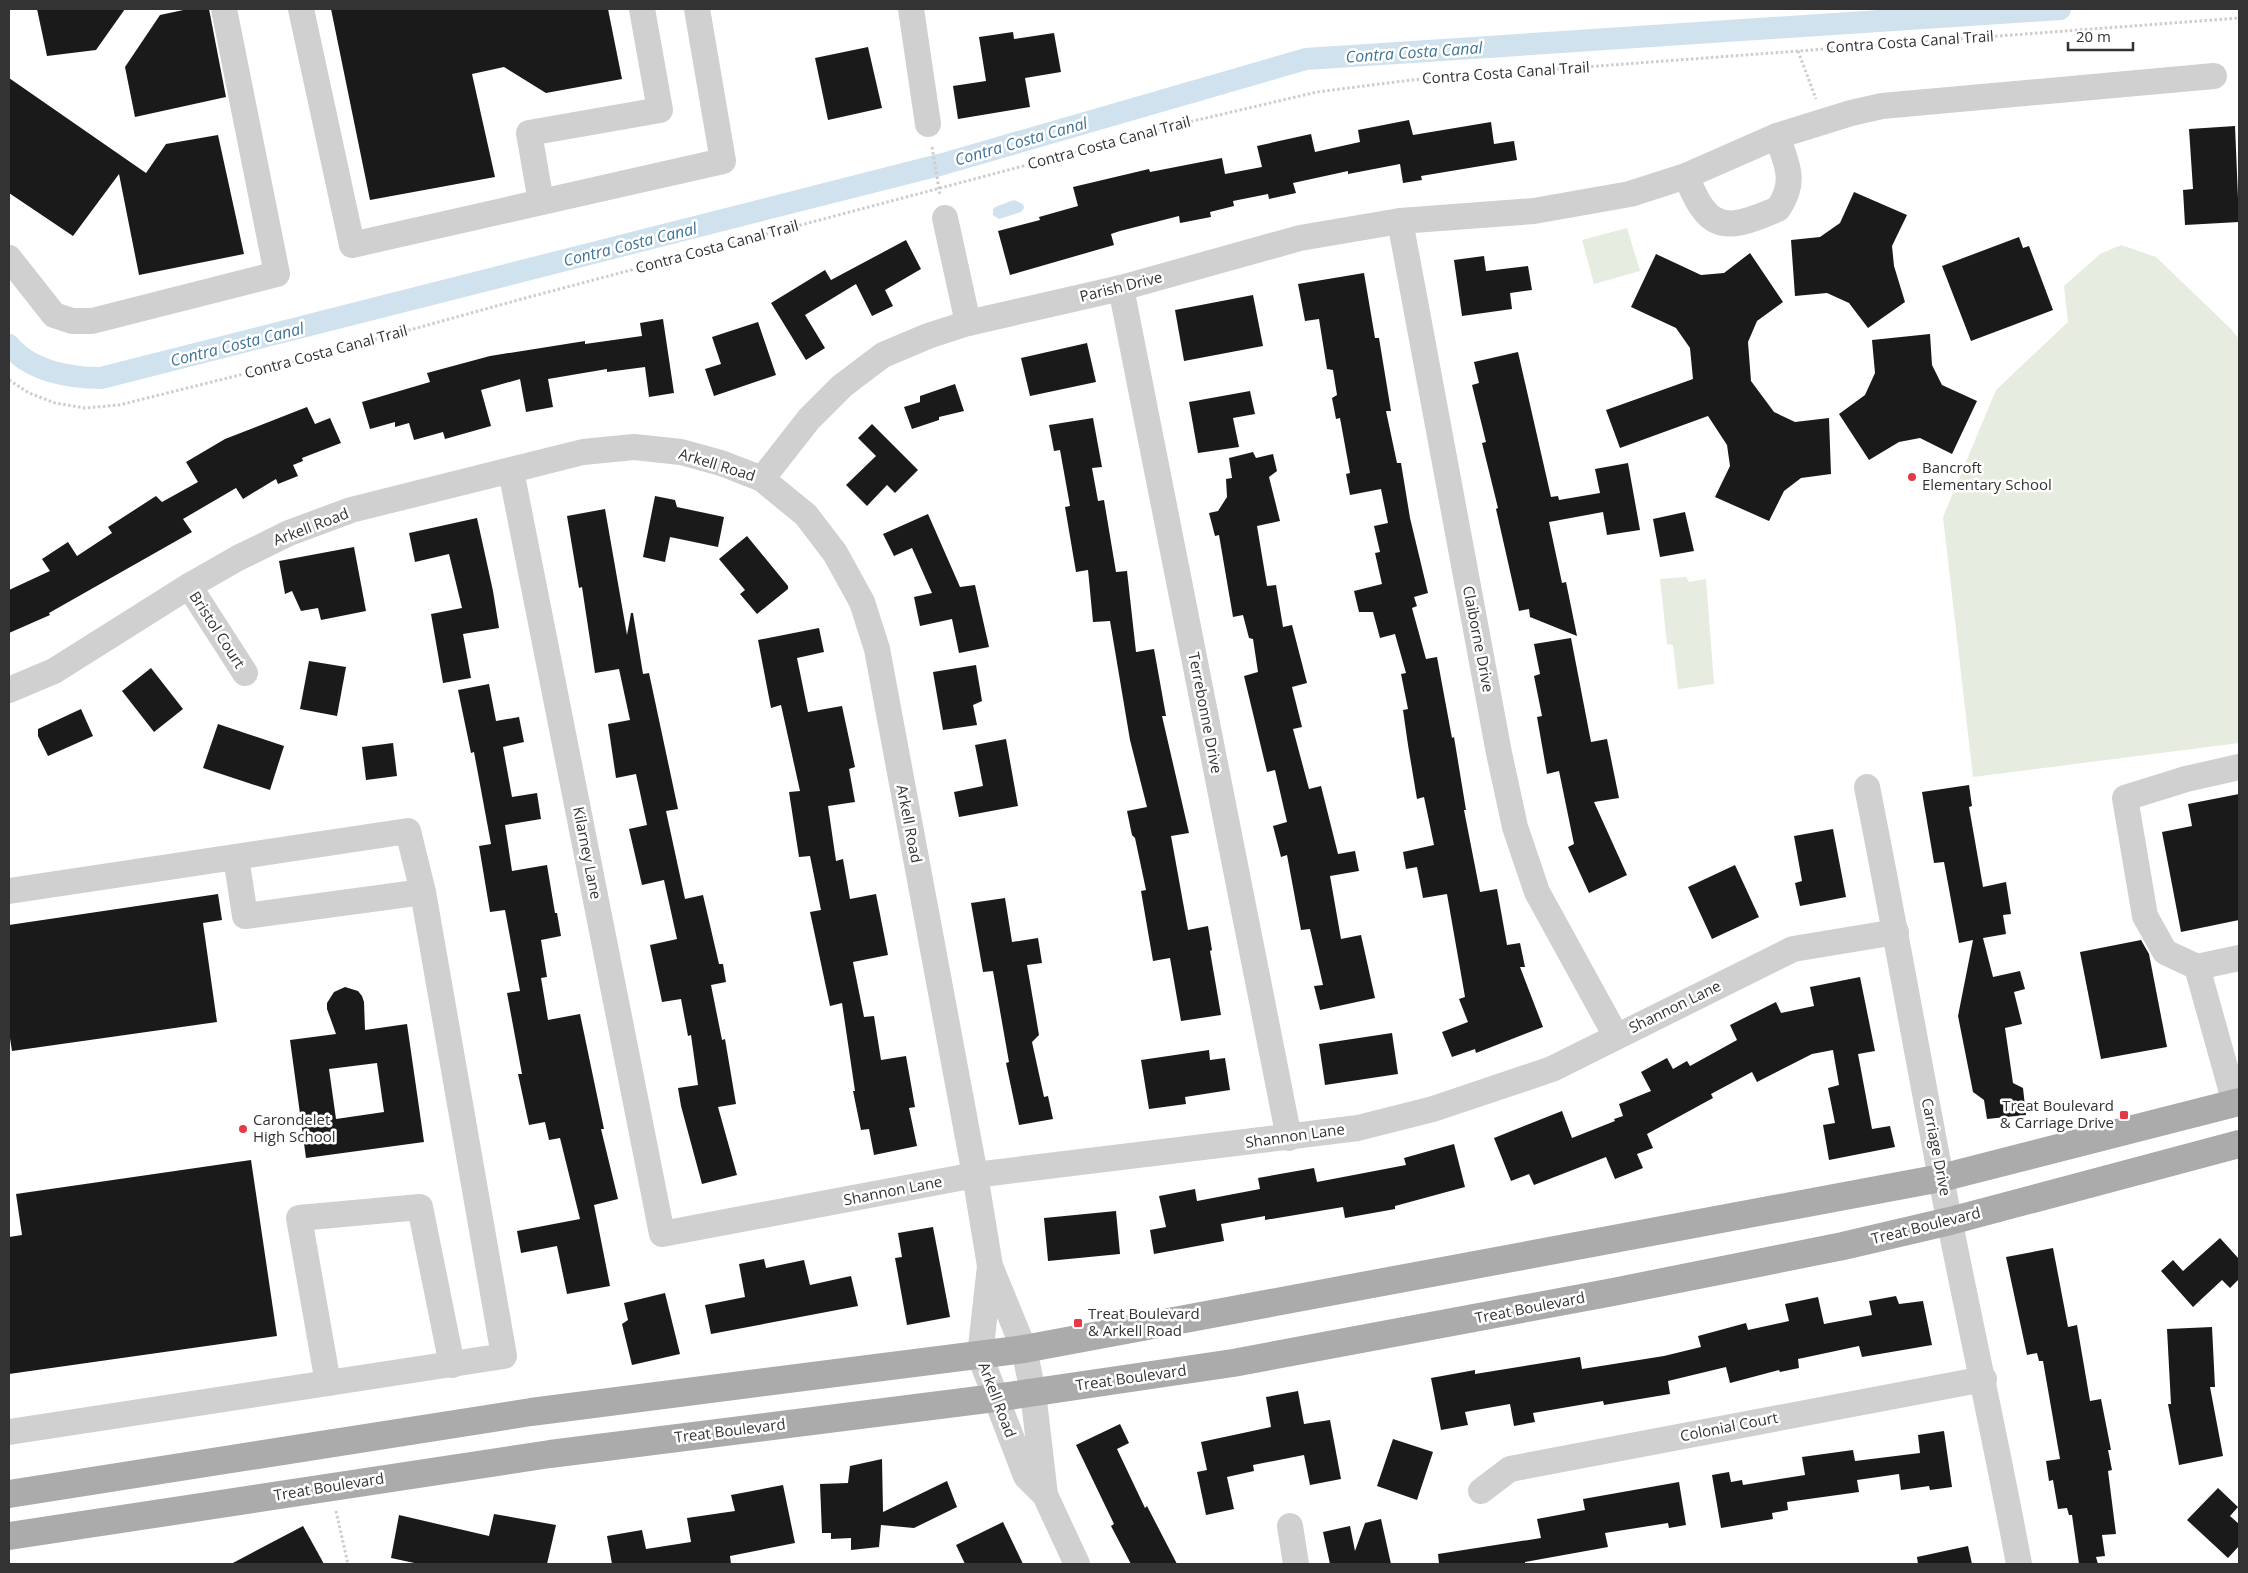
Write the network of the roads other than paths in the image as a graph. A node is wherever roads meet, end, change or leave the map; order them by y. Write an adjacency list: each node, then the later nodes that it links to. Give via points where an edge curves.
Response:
1 (224, 9): 13 (street, via 277,274 92,321 72,321 54,315)
2 (301, 9): 10 (street, via 352,245)
3 (642, 9): 10 (street, via 660,110 528,134)
4 (697, 9): 10 (street, via 723,161)
5 (911, 9): 7 (street)
6 (2214, 76): 8 (street, Parish Drive, via 1882,106)
7 (928, 124)
8 (1777, 136): 9 (street, Parish Drive); 9 (street, via 1790,174 1790,189 1778,209 1740,223 1725,224 1704,211)
9 (1686, 176): 12 (street, Parish Drive, via 1630,194 1534,211)
10 (541, 202)
11 (946, 218): 15 (street)
12 (1400, 221): 14 (street, Parish Drive, via 1300,238); 29 (street, Claiborne Drive, via 1515,827 1537,892)
13 (9, 258)
14 (1120, 288): 15 (street, Parish Drive); 31 (street, Terrebonne Drive)
15 (968, 323): 17 (street, Parish Drive, via 883,355 842,386 809,419)
16 (511, 471): 17 (street, Arkell Road, via 583,452 634,447 681,452); 18 (street, Arkell Road, via 351,510 289,533); 36 (street, Kilarney Lane)
17 (762, 479): 33 (street, Arkell Road, via 806,515 835,553 862,602 876,650)
18 (189, 586): 19 (street, Bristol Court); 20 (street, Arkell Road, via 54,671)
19 (245, 673)
20 (9, 690)
21 (2239, 767): 28 (street, via 2125,798 2145,916 2165,952)
22 (1867, 787): 26 (street, Carriage Drive)
23 (236, 857): 24 (street); 25 (street, via 408,831); 25 (street, via 245,916)
24 (9, 891)
25 (423, 892): 40 (street, via 504,1356)
26 (1896, 932): 29 (street, Shannon Lane, via 1793,949); 34 (street, Carriage Drive)
27 (2239, 958): 28 (street)
28 (2197, 967): 30 (street)
29 (1616, 1036): 31 (street, Shannon Lane, via 1552,1069 1441,1106 1358,1128)
30 (2237, 1102): 34 (main road)
31 (1289, 1138): 33 (street, Shannon Lane)
32 (2239, 1144): 35 (main road, Treat Boulevard)
33 (975, 1176): 36 (street, Shannon Lane); 37 (street, Arkell Road)
34 (1941, 1178): 35 (street, Carriage Drive); 38 (main road)
35 (1950, 1221): 41 (street, Carriage Drive); 43 (main road, Treat Boulevard, via 1843,1246 1420,1329 1233,1363)
36 (662, 1234)
37 (990, 1266): 38 (street, Arkell Road); 39 (street, Arkell Road)
38 (1024, 1349): 39 (main road); 43 (street, Arkell Road)
39 (980, 1356): 44 (street, Arkell Road); 47 (main road, via 531,1412)
40 (452, 1364): 42 (street); 42 (street, via 420,1208 299,1218)
41 (1984, 1379): 46 (street, Colonial Court, via 1510,1469); 53 (street, Carriage Drive)
42 (328, 1383): 45 (street)
43 (1033, 1392): 44 (main road, Treat Boulevard); 48 (street, Arkell Road)
44 (996, 1398): 48 (street, Arkell Road, via 1026,1476); 50 (main road, Treat Boulevard, via 550,1454)
45 (9, 1432)
46 (1480, 1491)
47 (9, 1494)
48 (1045, 1495): 51 (street, Arkell Road)
49 (1290, 1526): 52 (street)
50 (9, 1536)
51 (1077, 1564)
52 (1296, 1564)
53 (2019, 1564)

